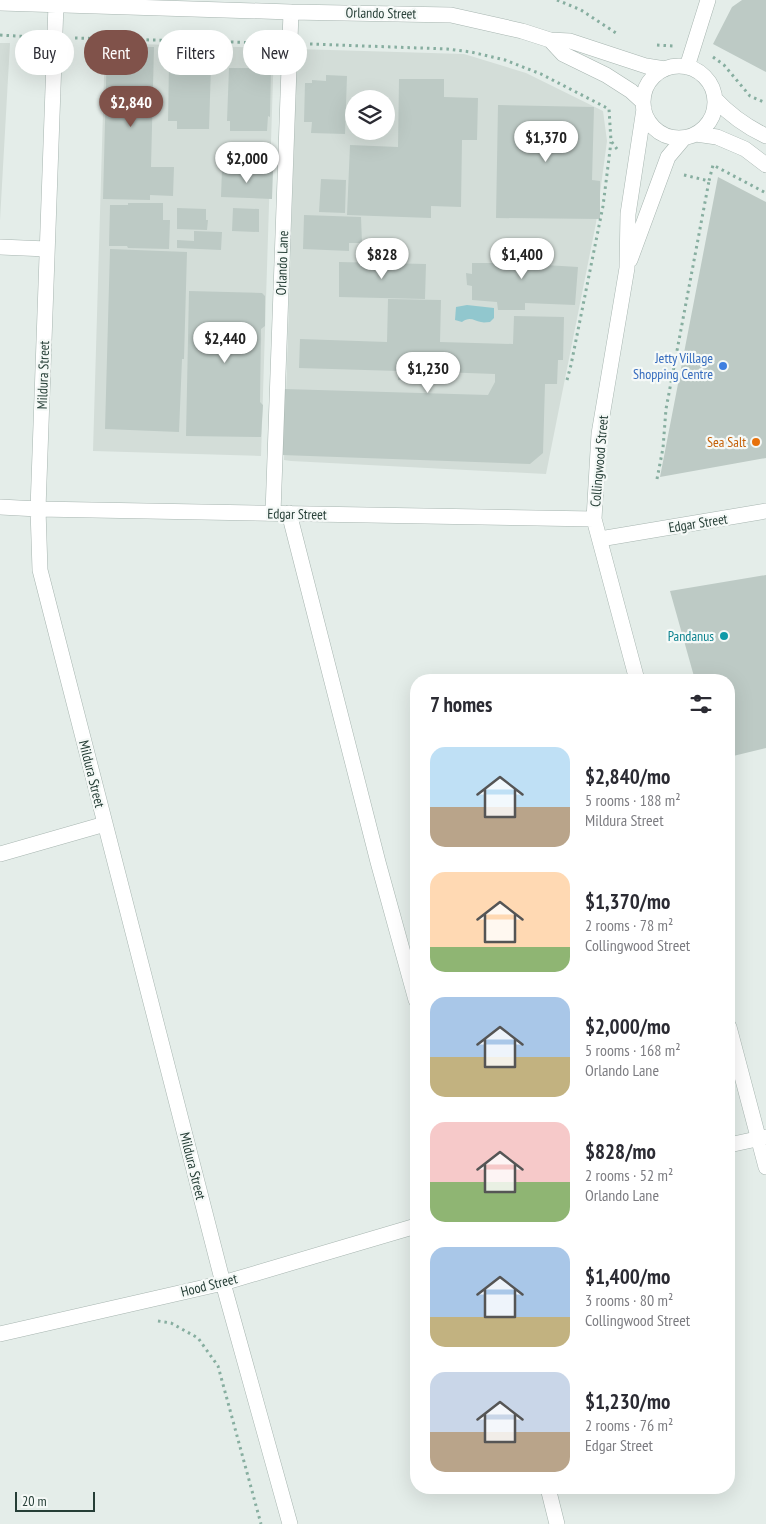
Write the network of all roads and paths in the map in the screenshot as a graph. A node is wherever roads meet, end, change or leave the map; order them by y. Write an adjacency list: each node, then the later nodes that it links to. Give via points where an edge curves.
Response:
1 (557, 0): 10 (path, via 582,10)
2 (708, 0): 16 (street)
3 (0, 2): 4 (street, Orlando Street)
4 (56, 4): 5 (street, Orlando Street); 6 (street, Mildura Street)
5 (291, 12): 7 (street, Orlando Lane); 12 (street, Orlando Street, via 451,15)
6 (54, 30)
7 (290, 30)
8 (0, 35): 9 (path)
9 (15, 36)
10 (622, 37)
11 (74, 38): 13 (path)
12 (550, 40): 18 (street, Orlando Street, via 570,41); 23 (street, Orlando Street, via 564,54 606,75)
13 (243, 43)
14 (307, 45): 26 (path, via 447,49 505,60 541,74 609,109)
15 (649, 45): 16 (path, via 668,44)
16 (692, 51): 17 (street); 22 (path, via 715,58 750,96)
17 (687, 67): 18 (street); 21 (street, via 707,79)
18 (665, 70): 23 (street, via 649,83)
19 (53, 75): 33 (street, Mildura Street)
20 (289, 75): 40 (street, Orlando Lane)
21 (715, 99): 24 (street, via 711,120); 25 (street, via 751,129)
22 (766, 103)
23 (644, 105): 24 (street, via 647,118 658,132 675,138); 27 (street, Collingwood Street)
24 (690, 136): 28 (street, via 717,137 745,149); 29 (street, Collingwood Street, via 668,157)
25 (766, 136)
26 (611, 141): 27 (path, via 619,152); 35 (path, via 603,206)
27 (636, 163): 34 (street, Collingwood Street, via 628,214)
28 (766, 165)
29 (663, 170): 30 (path); 34 (street, Collingwood Street)
30 (709, 181): 31 (path, via 713,165); 36 (path, via 666,409)
31 (766, 193)
32 (0, 247): 33 (street)
33 (47, 249): 38 (street, Mildura Street)
34 (627, 268): 41 (street, Collingwood Street, via 599,434)
35 (567, 380)
36 (657, 479)
37 (0, 507): 38 (street, Edgar Street)
38 (38, 509): 40 (street, Edgar Street); 44 (street, Mildura Street, via 40,570)
39 (766, 511): 42 (street, Edgar Street)
40 (281, 513): 41 (street, Edgar Street); 46 (street, Orlando Lane)
41 (594, 519): 42 (street, Collingwood Street)
42 (600, 539): 43 (street, Collingwood Street)
43 (635, 674)
44 (105, 824): 45 (street); 52 (street, Mildura Street)
45 (0, 854)
46 (410, 978)
47 (735, 1047): 48 (street)
48 (762, 1137): 49 (street); 50 (street)
49 (735, 1144)
50 (766, 1168)
51 (410, 1228): 52 (street, Hood Street)
52 (223, 1283): 54 (street, Hood Street); 57 (street, Mildura Street)
53 (153, 1320): 56 (path, via 171,1323 198,1338 218,1366)
54 (0, 1334)
55 (550, 1494): 58 (street)
56 (261, 1524)
57 (290, 1524)
58 (557, 1524)

